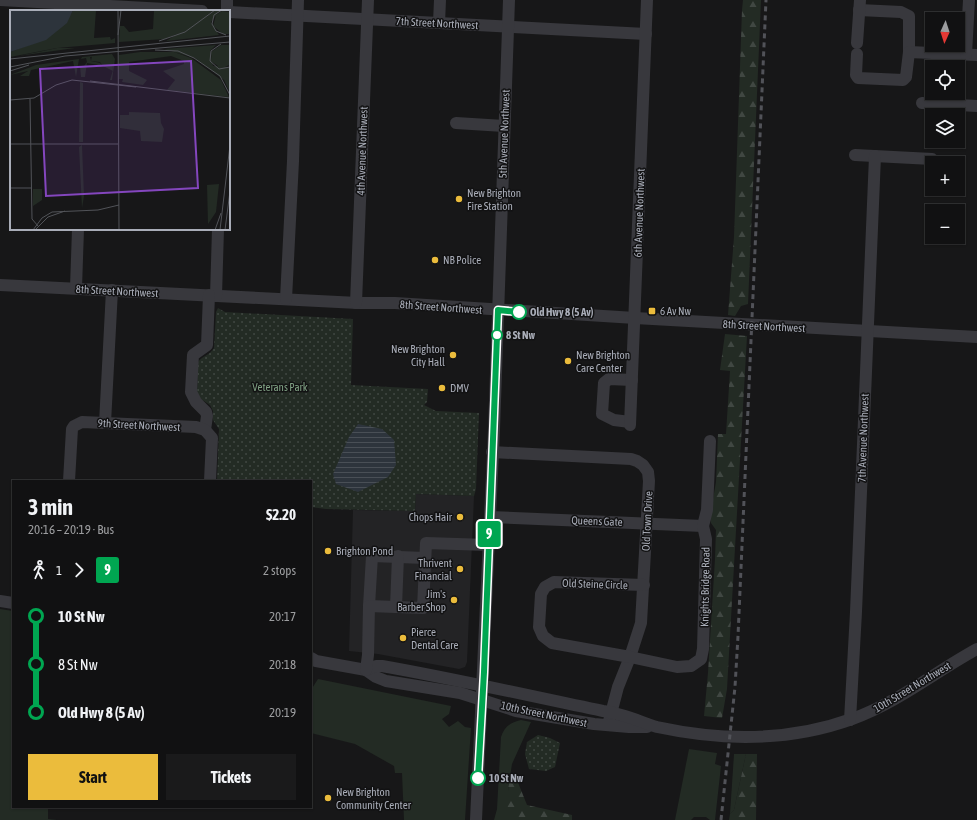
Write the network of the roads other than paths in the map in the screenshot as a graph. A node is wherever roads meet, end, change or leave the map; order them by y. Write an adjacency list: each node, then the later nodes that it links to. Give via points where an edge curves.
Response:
1 (0, 0): 12 (street)
2 (227, 0): 14 (street)
3 (298, 0): 16 (street)
4 (368, 0): 17 (street, 4th Avenue Northwest)
5 (440, 0): 18 (street)
6 (509, 0): 19 (street, 5th Avenue Northwest)
7 (647, 0): 20 (street, 6th Avenue Northwest)
8 (969, 0): 22 (street)
9 (157, 4): 10 (street); 13 (street)
10 (88, 5): 12 (street)
11 (859, 5): 21 (street, via 901,12 909,16); 21 (street, via 856,75 858,78 903,80 906,77)
12 (17, 6)
13 (196, 10)
14 (228, 10)
15 (230, 12): 16 (street, 7th Street Northwest)
16 (298, 15): 17 (street, 7th Street Northwest); 36 (street)
17 (367, 19): 18 (street, 7th Street Northwest); 37 (street, 4th Avenue Northwest)
18 (439, 23): 19 (street, 7th Street Northwest)
19 (508, 27): 20 (street, 7th Street Northwest); 26 (street, 5th Avenue Northwest)
20 (646, 34): 39 (street, 6th Avenue Northwest)
21 (909, 52): 22 (street)
22 (971, 55)
23 (922, 103): 24 (street)
24 (977, 106)
25 (456, 123): 26 (street)
26 (504, 126): 38 (street, 5th Avenue Northwest)
27 (855, 155): 28 (street)
28 (874, 156): 29 (street); 40 (street, 7th Avenue Northwest)
29 (925, 159)
30 (78, 230): 33 (street)
31 (218, 230): 35 (street)
32 (0, 285): 33 (street, 8th Street Northwest)
33 (76, 288): 34 (street, 8th Street Northwest)
34 (112, 290): 35 (street, 8th Street Northwest); 43 (street)
35 (212, 296): 36 (street, 8th Street Northwest); 44 (street, via 207,345 193,355 191,392 206,412)
36 (286, 299): 37 (street, 8th Street Northwest)
37 (356, 303): 38 (street, 8th Street Northwest)
38 (498, 310): 39 (street, 8th Street Northwest); 46 (street, 5th Avenue Northwest)
39 (634, 318): 40 (street, 8th Street Northwest); 42 (street, 6th Avenue Northwest)
40 (868, 332): 41 (street, 8th Street Northwest); 67 (street, 7th Avenue Northwest)
41 (977, 337)
42 (632, 380): 42 (street, 6th Avenue Northwest, via 630,424 602,414 604,383 609,379)
43 (105, 423): 44 (street, 9th Street Northwest, via 196,427); 47 (street, 9th Street Northwest, via 82,422 74,426 71,434)
44 (205, 430): 48 (street, via 212,438)
45 (710, 440): 51 (street, Knights Bridge Road)
46 (492, 452): 49 (street, 5th Avenue Northwest); 50 (street, Old Town Drive, via 637,461 648,472)
47 (69, 480)
48 (210, 480)
49 (490, 517): 50 (street, Queens Gate); 52 (street, 5th Avenue Northwest)
50 (647, 523): 51 (street, Queens Gate); 55 (street, Old Town Drive)
51 (704, 526): 61 (street, Knights Bridge Road, via 706,539 701,659 691,666 677,667)
52 (488, 545): 54 (street, via 426,543); 64 (street, 5th Avenue Northwest)
53 (398, 556): 54 (street); 58 (street, via 372,556); 59 (street)
54 (425, 558): 59 (street, via 423,608)
55 (644, 586): 61 (street, Old Town Drive, via 641,623); 61 (street, Old Steine Circle, via 554,582 545,587 541,594 539,627 547,640)
56 (0, 601): 57 (street)
57 (12, 603)
58 (369, 606): 59 (street); 63 (street)
59 (396, 607)
60 (977, 649): 67 (street, 10th Street Northwest, via 876,710)
61 (630, 657): 66 (street, Old Town Drive)
62 (313, 661): 63 (street, 10th Street Northwest)
63 (366, 670): 64 (street, 10th Street Northwest, via 382,666); 65 (street, 10th Street Northwest, via 386,681 460,693)
64 (483, 686): 65 (street, 5th Avenue Northwest); 66 (street, 10th Street Northwest)
65 (482, 700): 68 (street, 10th Street Northwest, via 516,711); 70 (street, 5th Avenue Northwest)
66 (611, 712): 68 (street, Old Town Drive); 69 (street, 10th Street Northwest)
67 (850, 720): 69 (street, 10th Street Northwest, via 801,733 770,737 730,738)
68 (608, 725): 69 (street, 10th Street Northwest)
69 (656, 726)
70 (476, 820)

